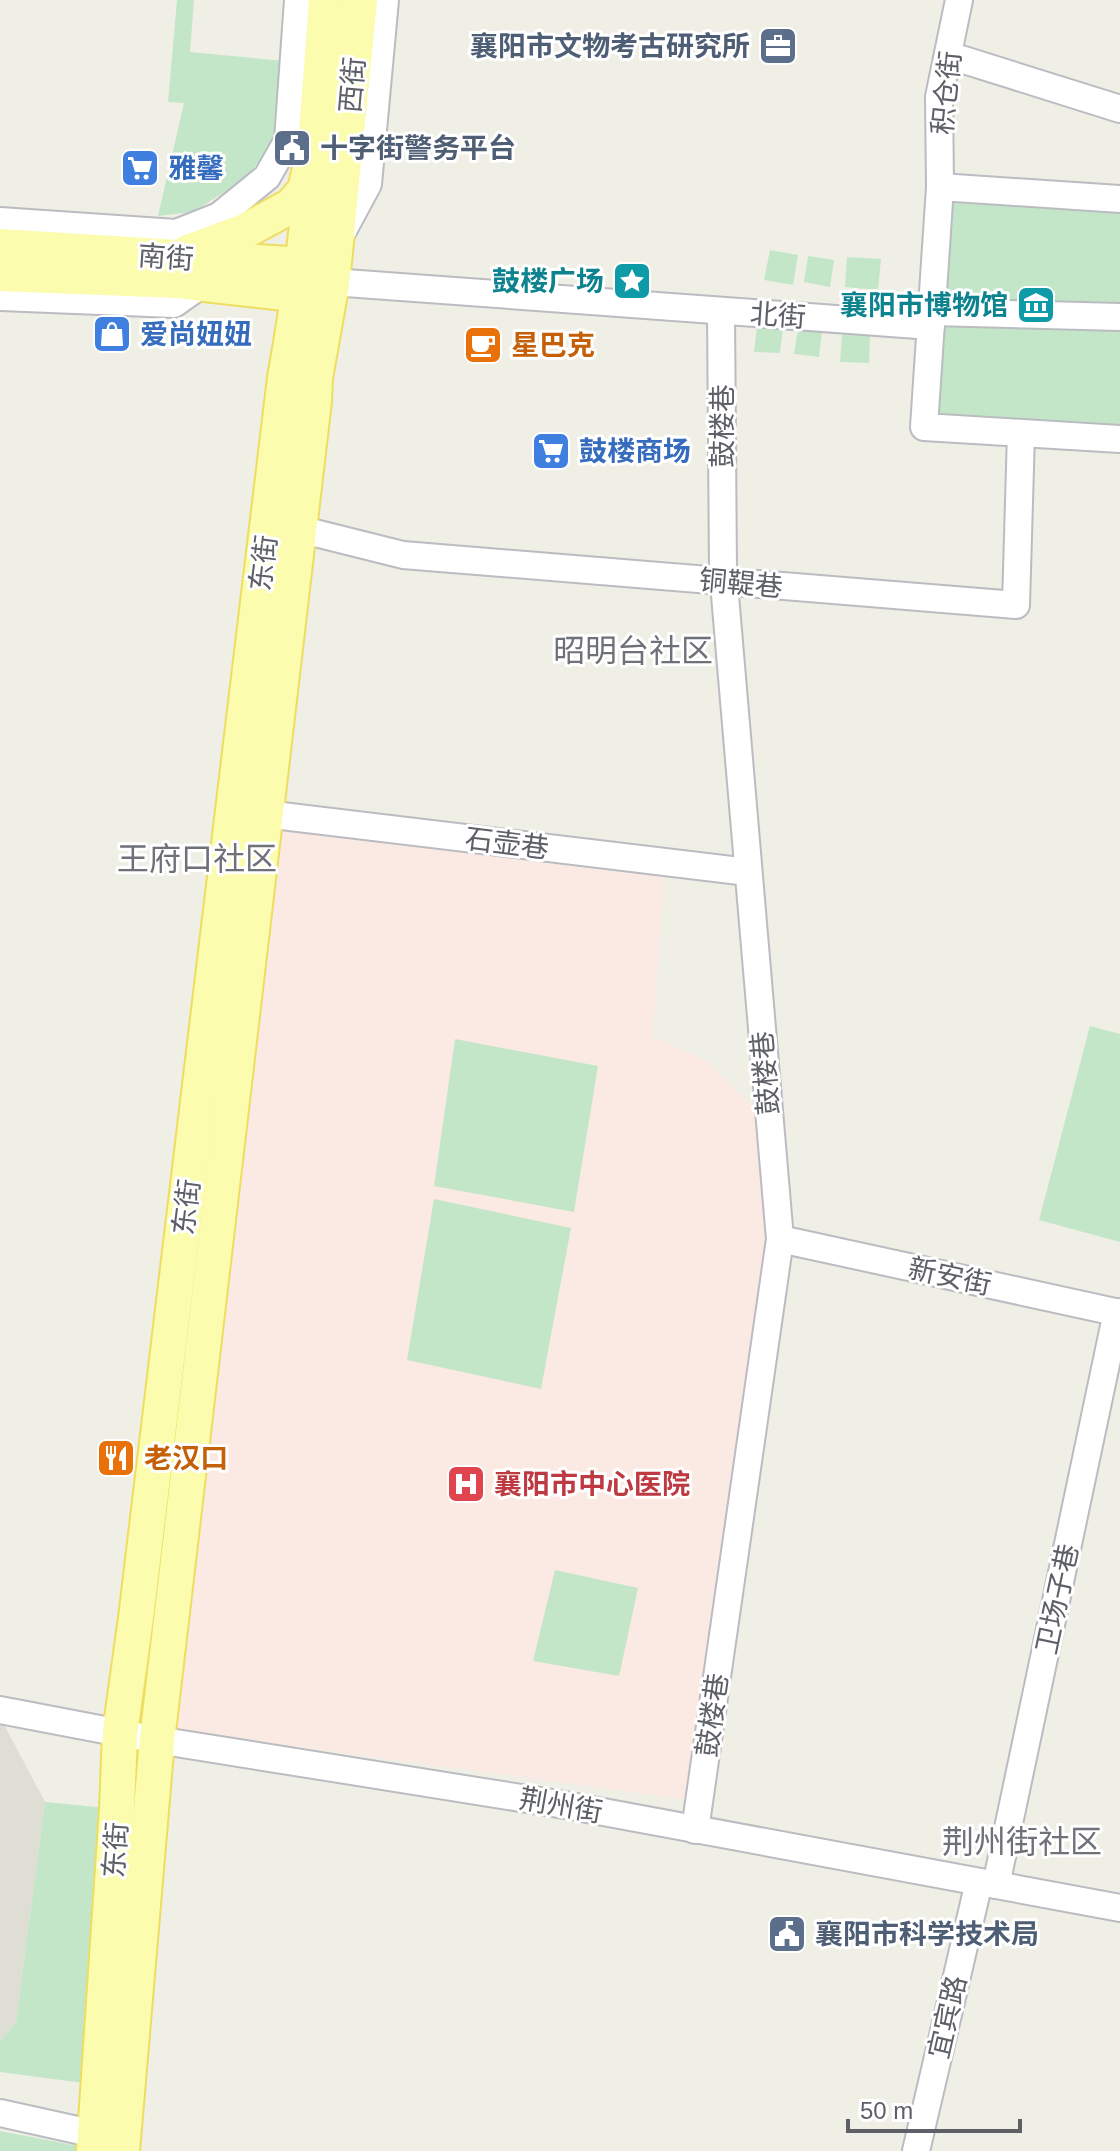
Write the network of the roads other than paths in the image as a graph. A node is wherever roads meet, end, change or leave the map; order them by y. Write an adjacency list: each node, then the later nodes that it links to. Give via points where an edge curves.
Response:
1 (298, 0): 8 (street)
2 (326, 0): 8 (main road, 西街)
3 (360, 0): 15 (main road, 西街, via 347,145)
4 (385, 0): 15 (street, via 368,184)
5 (959, 0): 6 (street, 积仓街)
6 (948, 55): 7 (street); 9 (street, 积仓街, via 939,97)
7 (1120, 109)
8 (302, 143): 11 (street, via 219,216 176,233); 14 (main road, via 305,190 291,206); 15 (main road, 西街)
9 (940, 187): 10 (street); 19 (street, 积仓街)
10 (1120, 199)
11 (0, 221)
12 (0, 246): 14 (main road, 南街)
13 (0, 274): 14 (main road, 南街)
14 (184, 275): 15 (main road, 南街); 16 (street, via 174,304); 20 (main road, via 272,313)
15 (322, 276): 17 (street, 北街); 20 (main road, 东街); 23 (main road, 东街)
16 (0, 297)
17 (721, 311): 19 (street, 北街); 24 (street, 鼓楼巷)
18 (1120, 317): 19 (street, 北街)
19 (931, 319): 21 (street, 积仓街, via 924,427)
20 (285, 378): 30 (main road, 东街)
21 (1021, 433): 22 (street); 24 (street, 铜鞮巷, via 1016,605)
22 (1120, 439)
23 (299, 529): 24 (street, 铜鞮巷, via 403,555); 25 (main road, 东街)
24 (724, 582): 26 (street, 鼓楼巷)
25 (265, 814): 26 (street, 石壶巷); 31 (main road, 东街)
26 (748, 872): 27 (street, 鼓楼巷)
27 (780, 1239): 28 (street, 新安街); 32 (street, 鼓楼巷)
28 (1119, 1312): 33 (street, 卫场子巷)
29 (0, 1710): 30 (street, 荆州街)
30 (120, 1733): 31 (street, 荆州街); 36 (main road, 东街)
31 (157, 1740): 32 (street, 荆州街); 36 (main road, 东街)
32 (695, 1830): 33 (street, 荆州街)
33 (987, 1884): 34 (street, 荆州街); 37 (street, 宜宾路)
34 (1120, 1908)
35 (0, 2113): 36 (street)
36 (104, 2145)
37 (916, 2151)

